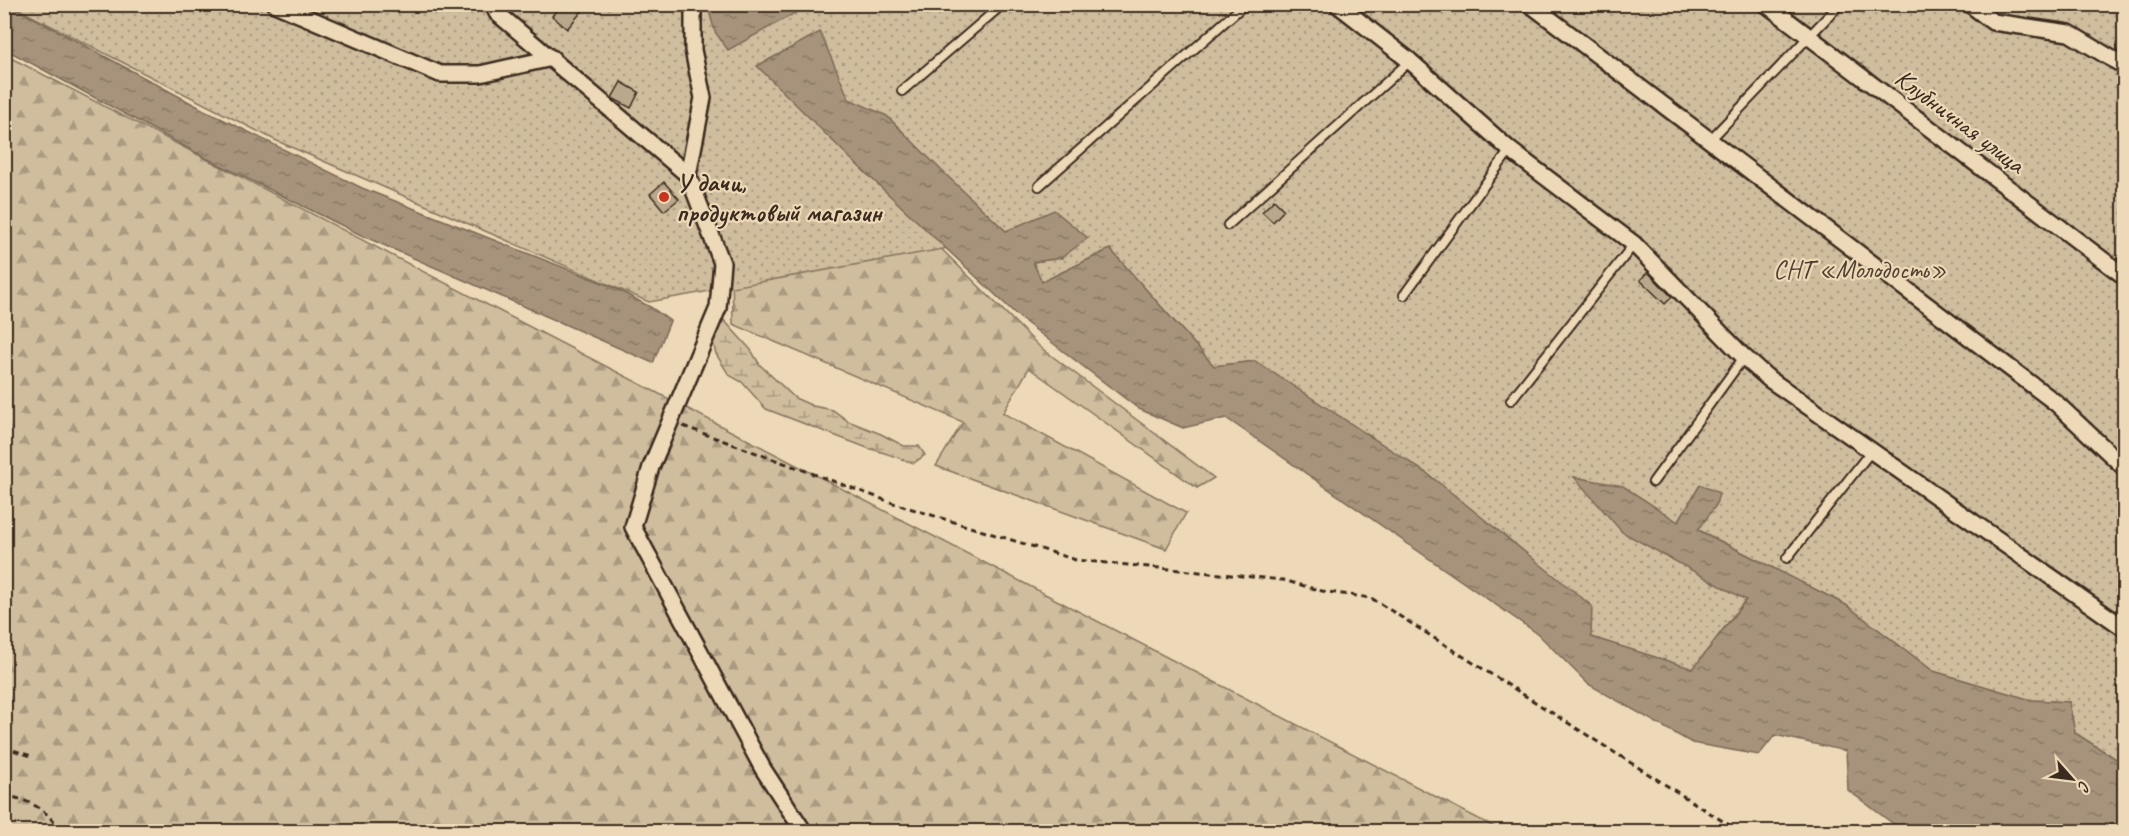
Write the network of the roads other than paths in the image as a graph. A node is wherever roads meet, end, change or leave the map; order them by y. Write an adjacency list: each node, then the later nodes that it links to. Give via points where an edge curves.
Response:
1 (274, 4): 12 (street, via 440,74 480,74)
2 (493, 4): 12 (street, via 497,13)
3 (693, 4): 18 (street, via 693,50 703,98)
4 (1003, 4): 15 (lane)
5 (1245, 4): 19 (lane)
6 (1337, 4): 13 (street)
7 (1530, 4): 16 (street)
8 (1766, 4): 11 (street, Клубничная улица)
9 (1840, 4): 11 (lane)
10 (1970, 4): 14 (street, via 1993,22 2069,33)
11 (1809, 38): 16 (lane); 22 (street, Клубничная улица)
12 (552, 58): 18 (street)
13 (1410, 61): 17 (street); 20 (lane)
14 (2124, 66)
15 (902, 92)
16 (1709, 141): 27 (street, via 2056,403)
17 (1510, 150): 21 (street); 23 (lane)
18 (688, 175): 31 (street, via 722,263 718,308 651,467 633,527 764,769)
19 (1039, 186)
20 (1228, 225)
21 (1634, 244): 24 (street); 25 (lane)
22 (2124, 276)
23 (1404, 295)
24 (1744, 357): 26 (street, via 1769,379); 28 (lane)
25 (1511, 400)
26 (1872, 450): 29 (lane); 30 (street)
27 (2124, 467)
28 (1653, 482)
29 (1787, 558)
30 (2124, 628)
31 (804, 831)

